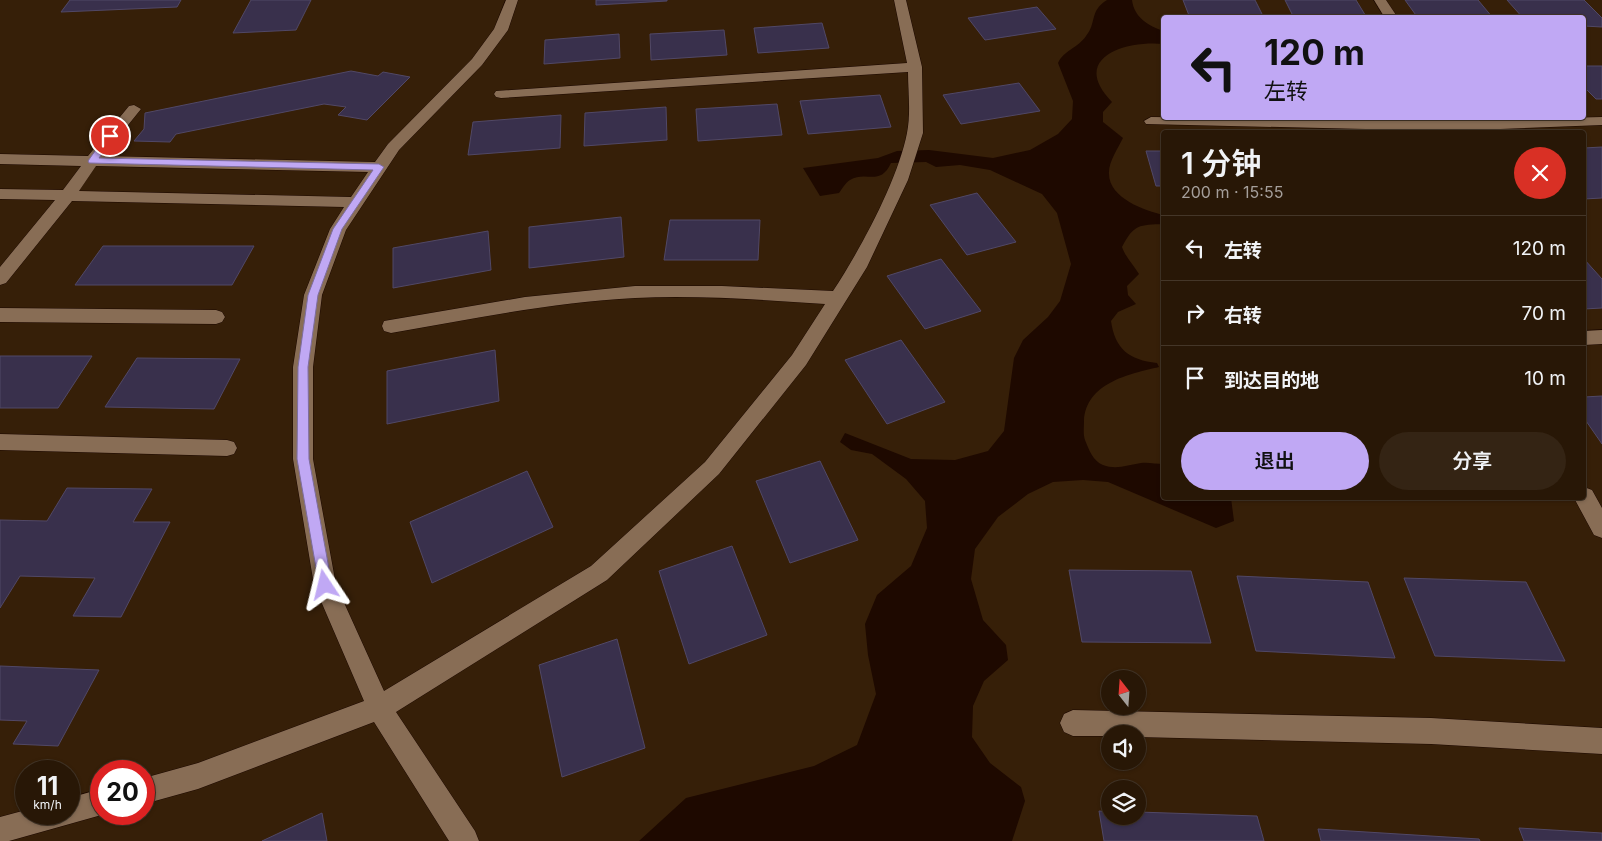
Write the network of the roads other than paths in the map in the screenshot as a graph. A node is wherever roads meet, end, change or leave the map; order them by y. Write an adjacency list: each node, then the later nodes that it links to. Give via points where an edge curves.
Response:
1 (512, 0): 13 (lane, via 501,30 477,62 393,146)
2 (900, 0): 5 (lane)
3 (1380, 0): 4 (lane)
4 (1390, 15)
5 (915, 67): 6 (lane); 18 (lane, via 915,133 900,180 858,267)
6 (500, 94)
7 (134, 109): 12 (lane)
8 (1151, 121): 10 (lane)
9 (1602, 121): 10 (lane)
10 (1400, 125)
11 (0, 159): 12 (lane)
12 (92, 161): 13 (lane); 15 (lane)
13 (379, 167): 16 (lane)
14 (0, 194): 15 (lane)
15 (67, 196): 16 (lane); 17 (lane)
16 (356, 202): 28 (lane, via 338,229 313,295 303,367 303,459 325,585)
17 (0, 279)
18 (838, 298): 21 (lane, via 711,290 607,294 521,304); 28 (lane, via 799,360 712,468 600,572)
19 (0, 315): 20 (lane)
20 (216, 317)
21 (392, 326)
22 (1602, 337): 23 (lane)
23 (1586, 338)
24 (0, 442): 25 (lane)
25 (227, 448)
26 (1586, 500): 27 (lane)
27 (1602, 528)
28 (379, 708): 31 (lane, via 198,776); 34 (lane)
29 (1074, 723): 30 (lane, via 1430,731)
30 (1602, 741)
31 (155, 788)
32 (19, 825): 33 (lane)
33 (0, 830)
34 (465, 841)

